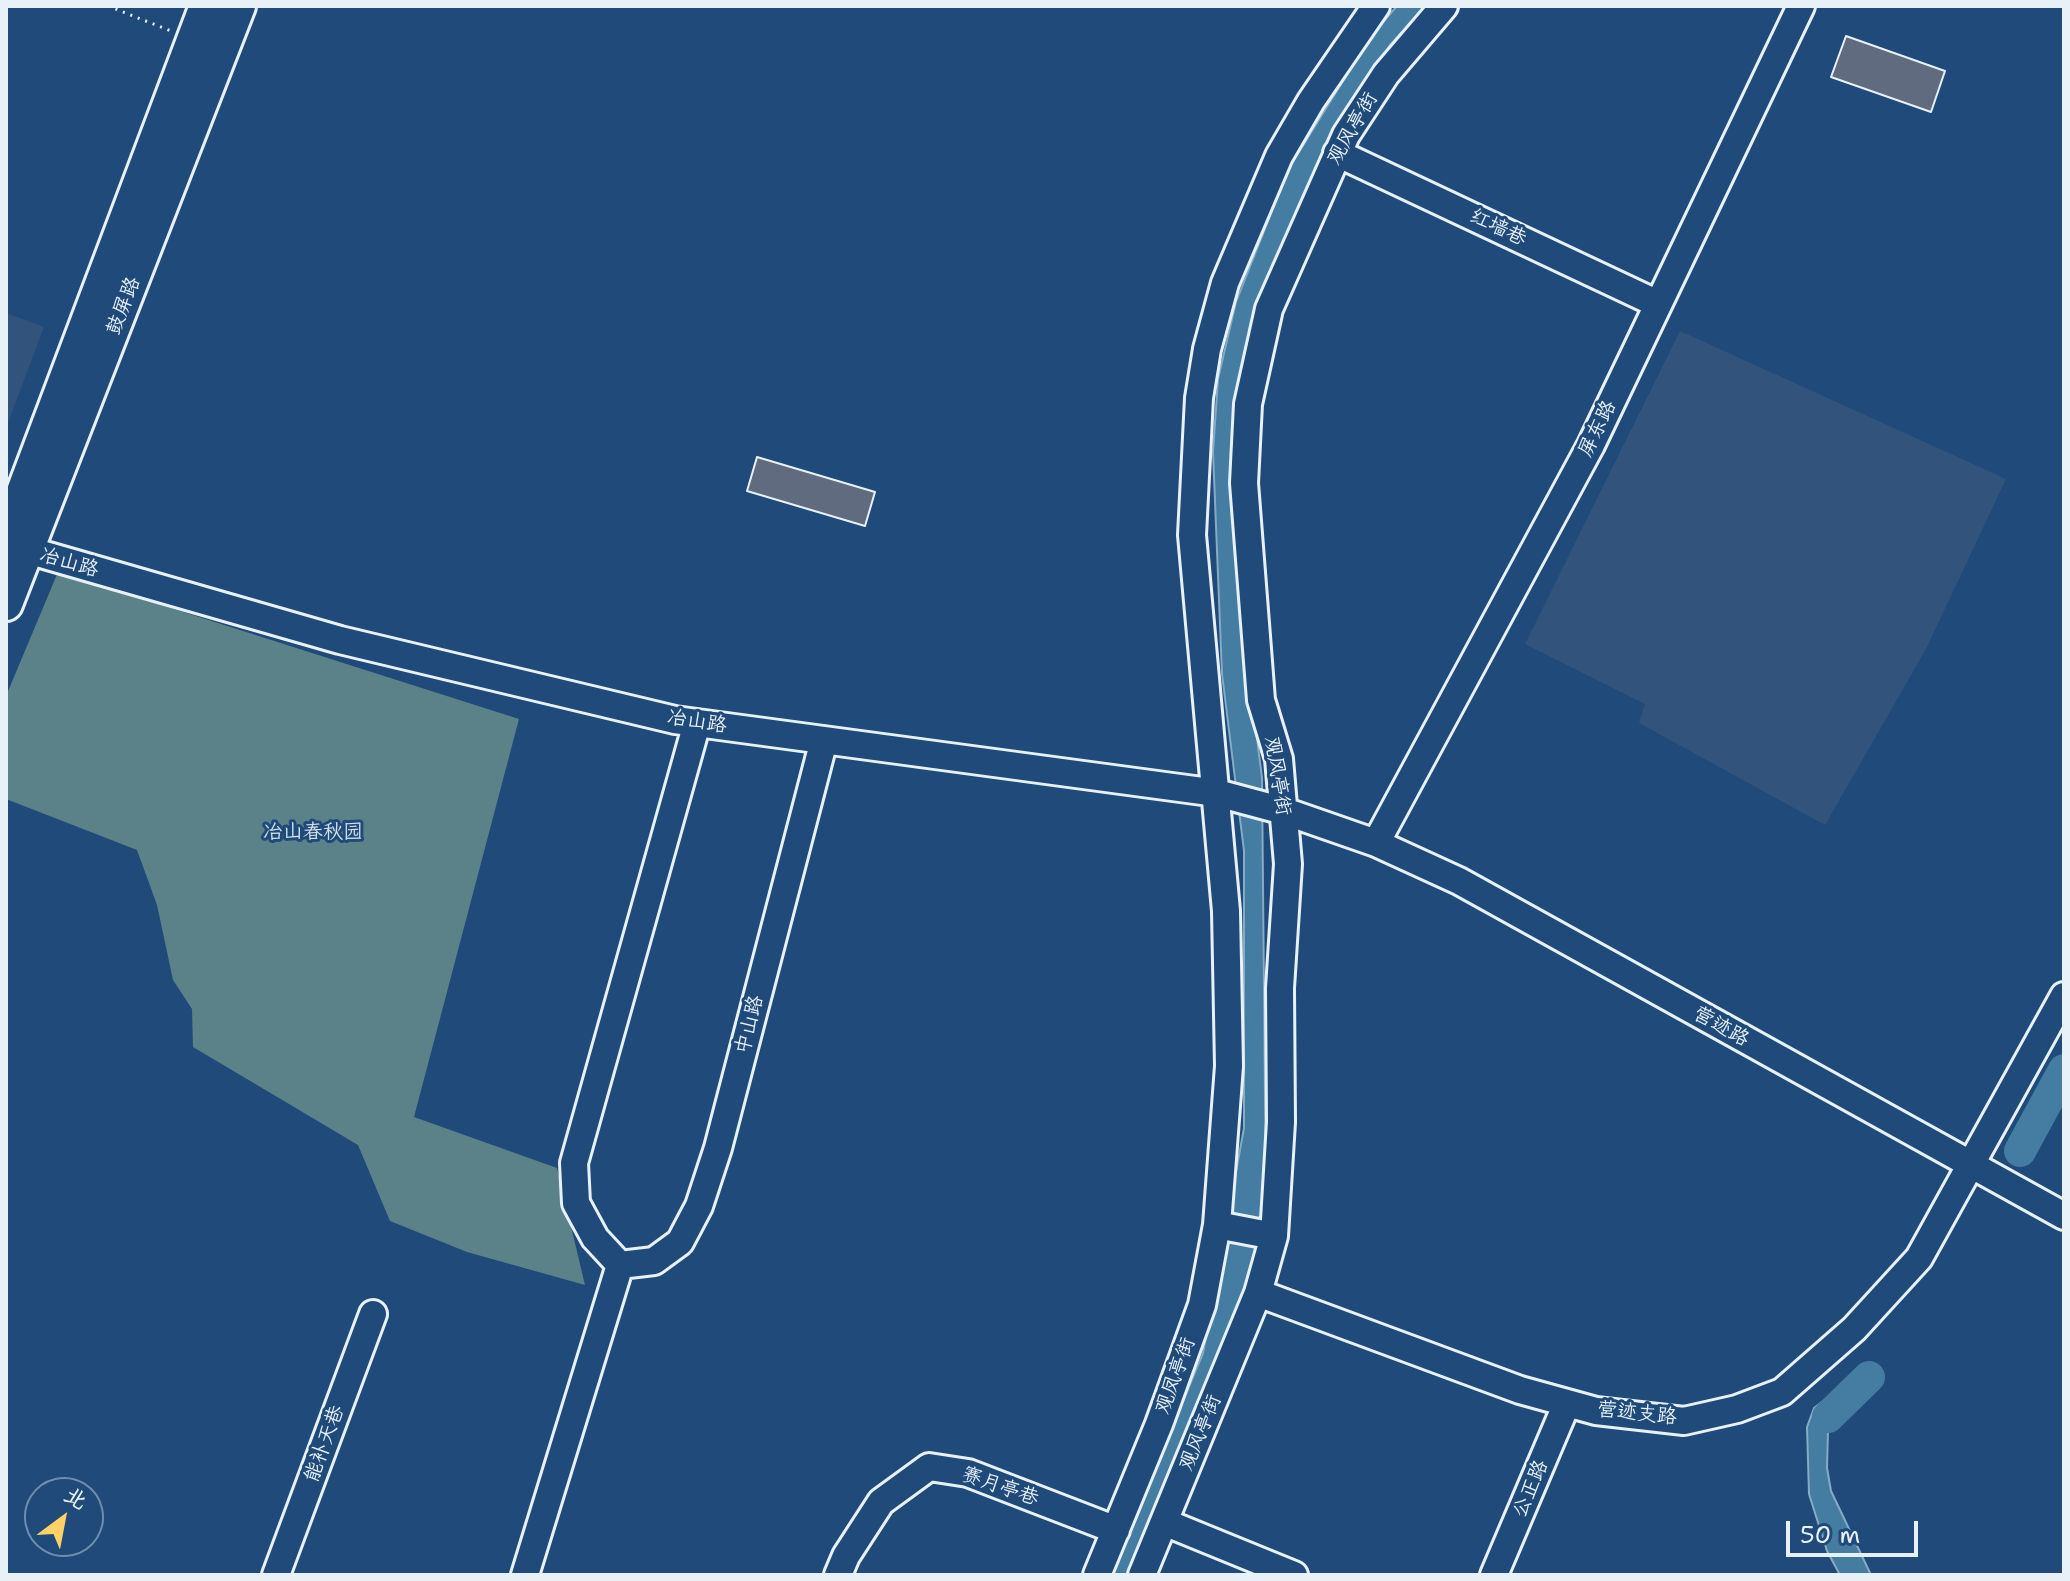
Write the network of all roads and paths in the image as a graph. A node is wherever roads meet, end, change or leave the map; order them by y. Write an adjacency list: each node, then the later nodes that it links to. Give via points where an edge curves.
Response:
1 (108, 6): 7 (path)
2 (206, 6): 7 (main road, 鼓屏路)
3 (239, 6): 10 (main road, 鼓屏路)
4 (1376, 6): 14 (street, via 1279,156 1225,283 1207,349 1192,535)
5 (1444, 6): 8 (street, 观风亭街, via 1386,74)
6 (1801, 6): 9 (street, 屏东路)
7 (193, 40): 10 (main road, 鼓屏路)
8 (1337, 153): 9 (street, 红墙巷); 15 (street, 观风亭街, via 1269,309 1248,404 1244,483 1261,700 1279,759)
9 (1658, 304): 16 (street, 屏东路, via 1591,445)
10 (13, 544): 11 (main road, 鼓屏路); 12 (street, 冶山路, via 340,640)
11 (6, 604)
12 (697, 723): 13 (street, 冶山路); 22 (street, via 574,1163 576,1203 595,1238)
13 (824, 740): 14 (street, 冶山路); 22 (street, 中山路, via 699,1206 680,1242 654,1261)
14 (1217, 793): 15 (street, 冶山路); 20 (street, 观凤亭街, via 1229,1066)
15 (1284, 811): 16 (street, 冶山路); 21 (street, 观风亭街, via 1288,864)
16 (1376, 843): 18 (street, 营迹路, via 1459,881)
17 (2064, 996): 18 (street, 营迹支路)
18 (1970, 1165): 19 (street, 营迹路); 25 (street, 营迹支路, via 1919,1258 1854,1329 1782,1392 1684,1421 1642,1419)
19 (2064, 1216)
20 (1217, 1225): 21 (street); 27 (street, 观凤亭街, via 1202,1305)
21 (1274, 1236): 23 (street, 观风亭街)
22 (620, 1265): 29 (street)
23 (1258, 1293): 25 (street, 营迹支路); 26 (street, 观风亭街)
24 (373, 1314): 28 (street, 能补天巷)
25 (1567, 1403): 34 (street, 公正路)
26 (1164, 1522): 32 (street, 观风亭街); 33 (street)
27 (1116, 1530): 30 (street, 赛月亭巷, via 968,1473 929,1467 881,1502); 31 (street, 观凤亭街)
28 (276, 1575)
29 (525, 1575)
30 (838, 1575)
31 (1097, 1575)
32 (1142, 1575)
33 (1294, 1575)
34 (1494, 1575)

